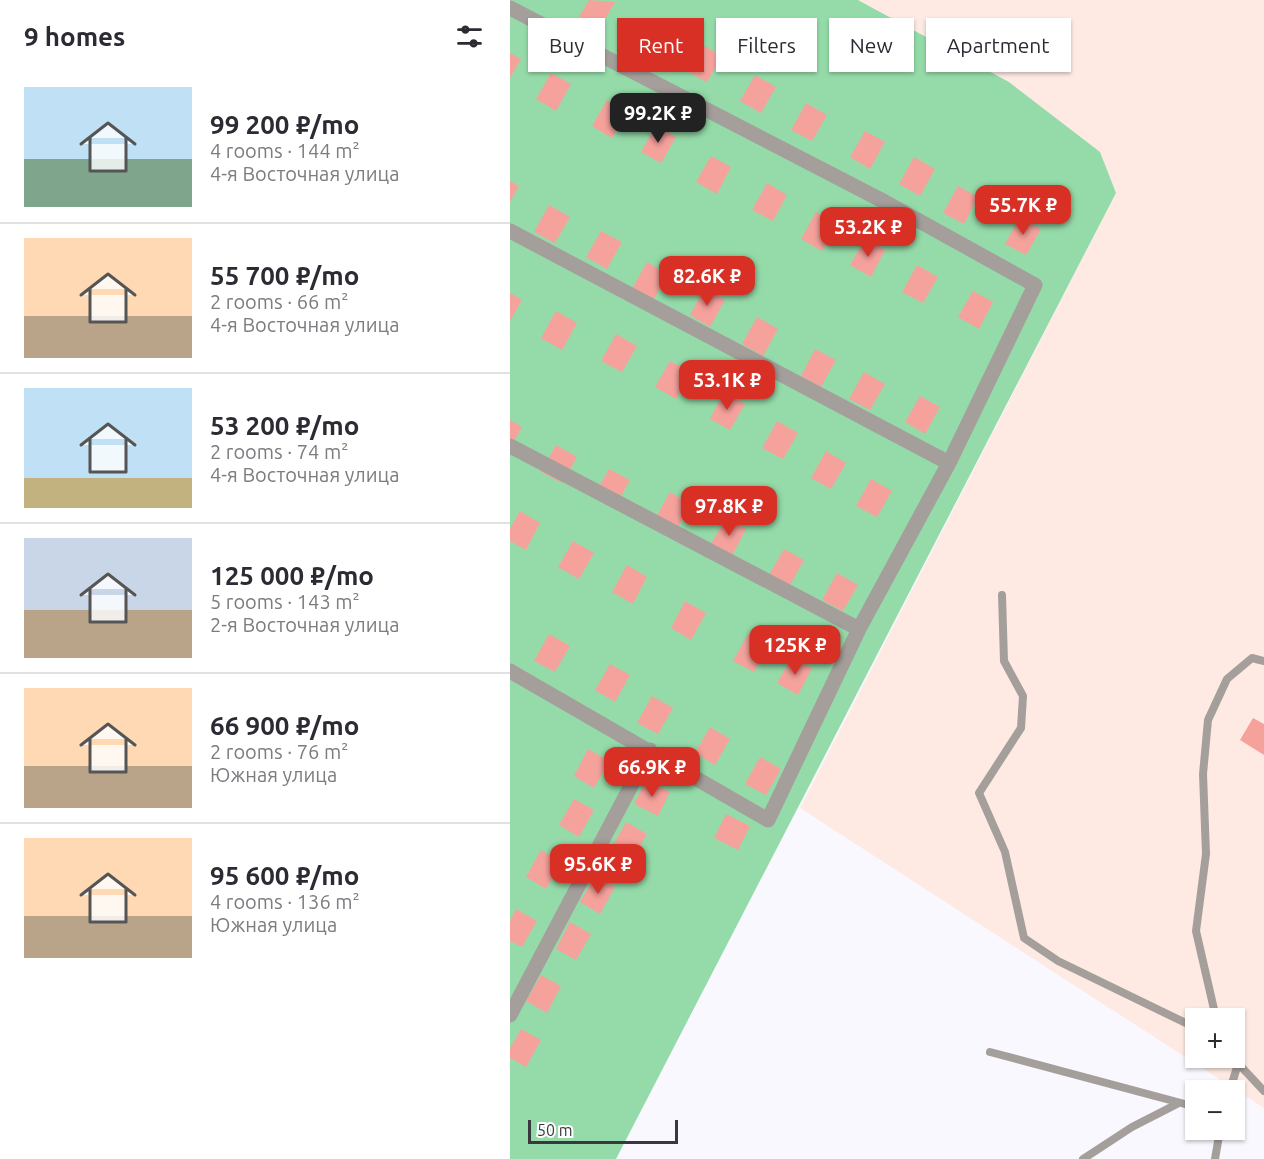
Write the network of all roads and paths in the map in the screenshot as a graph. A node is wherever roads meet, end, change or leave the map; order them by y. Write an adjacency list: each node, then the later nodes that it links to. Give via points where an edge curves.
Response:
1 (510, 8): 4 (street, via 885,202 1035,285)
2 (510, 231): 4 (street)
3 (510, 446): 6 (street)
4 (949, 463): 6 (street)
5 (1002, 595): 12 (lane, via 1004,661 1023,696 1021,728 979,793 1005,852 1024,938 1058,961)
6 (859, 629): 9 (street, via 768,820)
7 (1264, 661): 10 (lane, via 1252,658 1227,679 1208,720 1203,774 1206,854 1196,931)
8 (510, 671): 9 (street)
9 (650, 750): 11 (street)
10 (1214, 1008)
11 (510, 1015)
12 (1185, 1023)
13 (990, 1052): 16 (lane)
14 (1243, 1068): 15 (lane)
15 (1264, 1091)
16 (1177, 1104): 17 (lane); 19 (lane)
17 (1185, 1105)
18 (1218, 1140): 20 (lane)
19 (1083, 1159)
20 (1215, 1159)

